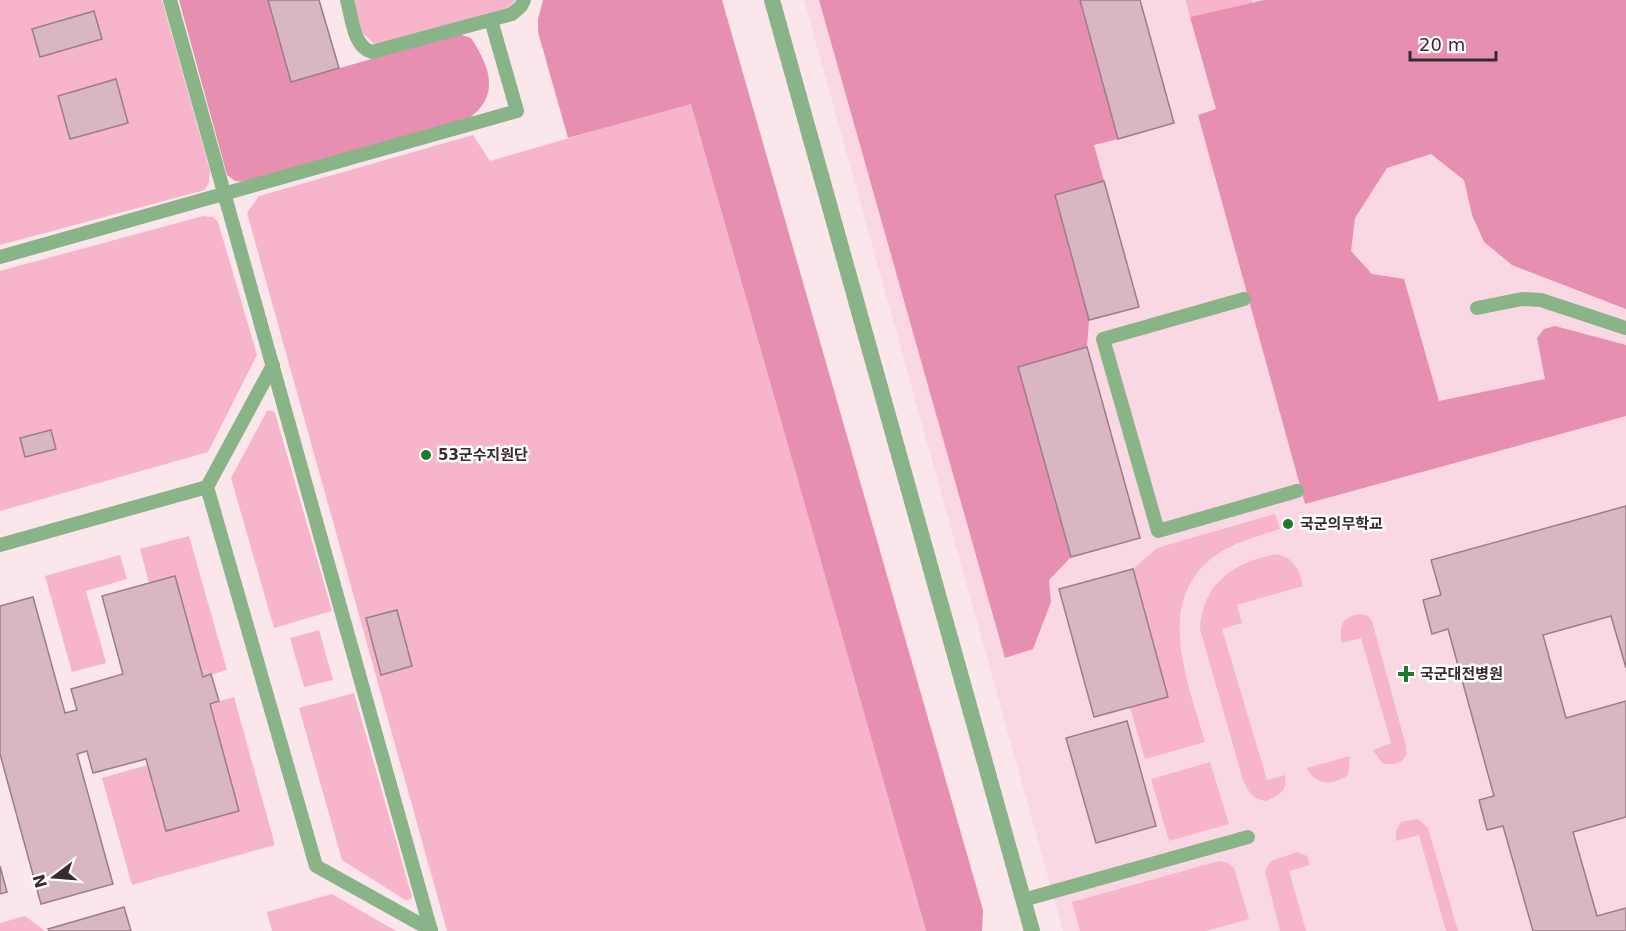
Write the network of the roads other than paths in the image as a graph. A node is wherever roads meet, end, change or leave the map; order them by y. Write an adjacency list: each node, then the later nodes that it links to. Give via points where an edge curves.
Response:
1 (170, 0): 6 (lane)
2 (347, 0): 5 (lane, via 359,42 364,50 372,52)
3 (524, 0): 5 (lane, via 512,14)
4 (772, 0): 16 (street)
5 (491, 20): 6 (lane, via 517,111)
6 (224, 195): 7 (lane); 11 (lane)
7 (0, 257)
8 (1244, 299): 13 (lane, via 1103,339 1158,531)
9 (1477, 308): 10 (lane, via 1522,299 1541,300)
10 (1626, 328)
11 (273, 365): 12 (lane); 17 (lane)
12 (207, 487): 14 (lane); 17 (lane, via 316,866)
13 (1297, 491)
14 (0, 545)
15 (1248, 837): 16 (lane)
16 (1023, 900): 18 (street)
17 (431, 931)
18 (1032, 931)

